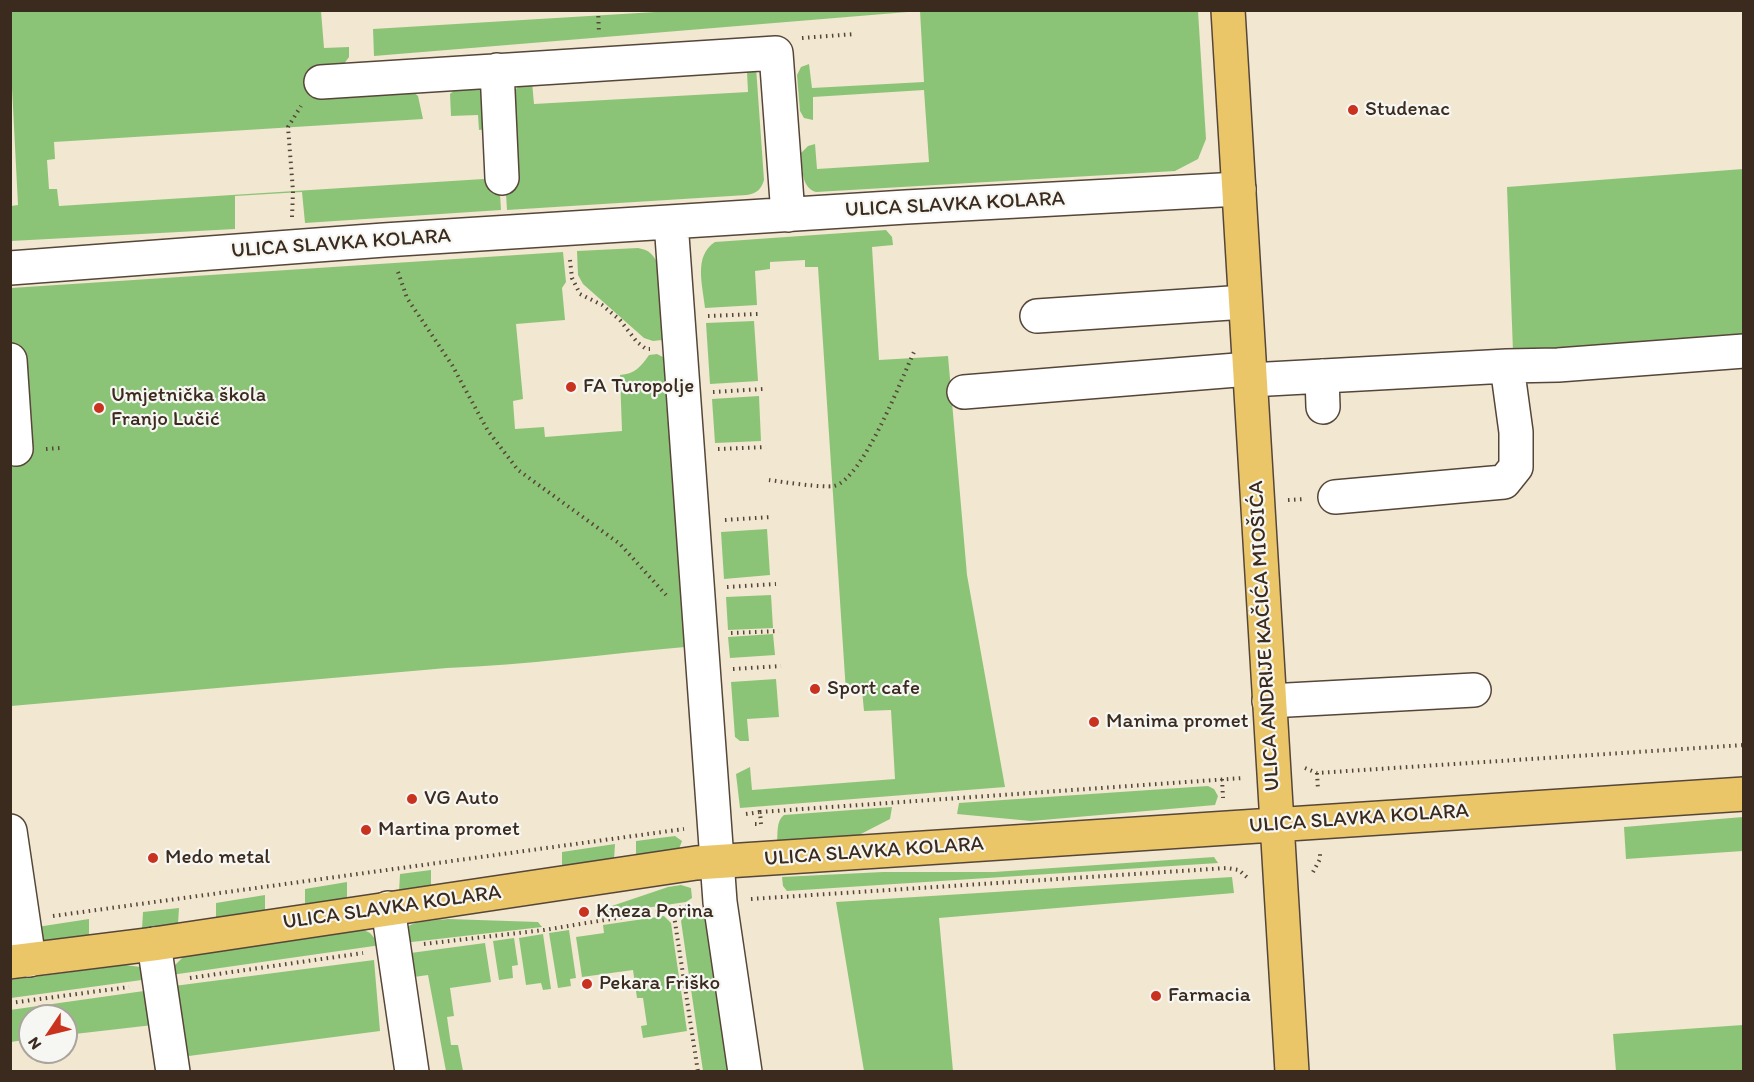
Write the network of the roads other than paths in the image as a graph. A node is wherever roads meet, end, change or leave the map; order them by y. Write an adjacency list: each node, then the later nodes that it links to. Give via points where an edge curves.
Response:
1 (1228, 10): 5 (main road, ULICA ANDRIJE KAČIĆA MIOŠIĆA)
2 (497, 70): 3 (street); 4 (street); 6 (street, via 776,53)
3 (321, 82)
4 (502, 178)
5 (1239, 189): 6 (street, ULICA SLAVKA KOLARA); 9 (main road, ULICA ANDRIJE KAČIĆA MIOŠIĆA)
6 (788, 215): 7 (street, ULICA SLAVKA KOLARA)
7 (671, 222): 8 (street, ULICA SLAVKA KOLARA); 23 (street)
8 (10, 268)
9 (1245, 302): 10 (street); 14 (main road, ULICA ANDRIJE KAČIĆA MIOŠIĆA)
10 (1037, 316)
11 (1743, 351): 13 (street, via 1614,373 1558,365)
12 (10, 360): 16 (street)
13 (1507, 366): 14 (street, via 1323,391); 17 (street, via 1516,432 1516,467 1504,482)
14 (1250, 374): 15 (street); 19 (main road, ULICA ANDRIJE KAČIĆA MIOŠIĆA)
15 (964, 392)
16 (16, 449)
17 (1335, 498)
18 (1474, 690): 19 (street)
19 (1269, 701): 21 (main road, ULICA ANDRIJE KAČIĆA MIOŠIĆA)
20 (1743, 794): 21 (main road, ULICA SLAVKA KOLARA)
21 (1276, 824): 23 (main road, ULICA SLAVKA KOLARA); 30 (main road, ULICA ANDRIJE KAČIĆA MIOŠIĆA)
22 (10, 831): 26 (street)
23 (718, 862): 24 (main road, ULICA SLAVKA KOLARA); 29 (street, via 720,902)
24 (388, 908): 25 (main road, ULICA SLAVKA KOLARA); 28 (street)
25 (154, 944): 26 (main road, ULICA SLAVKA KOLARA); 27 (street)
26 (20, 961)
27 (173, 1071)
28 (412, 1071)
29 (745, 1071)
30 (1292, 1071)

